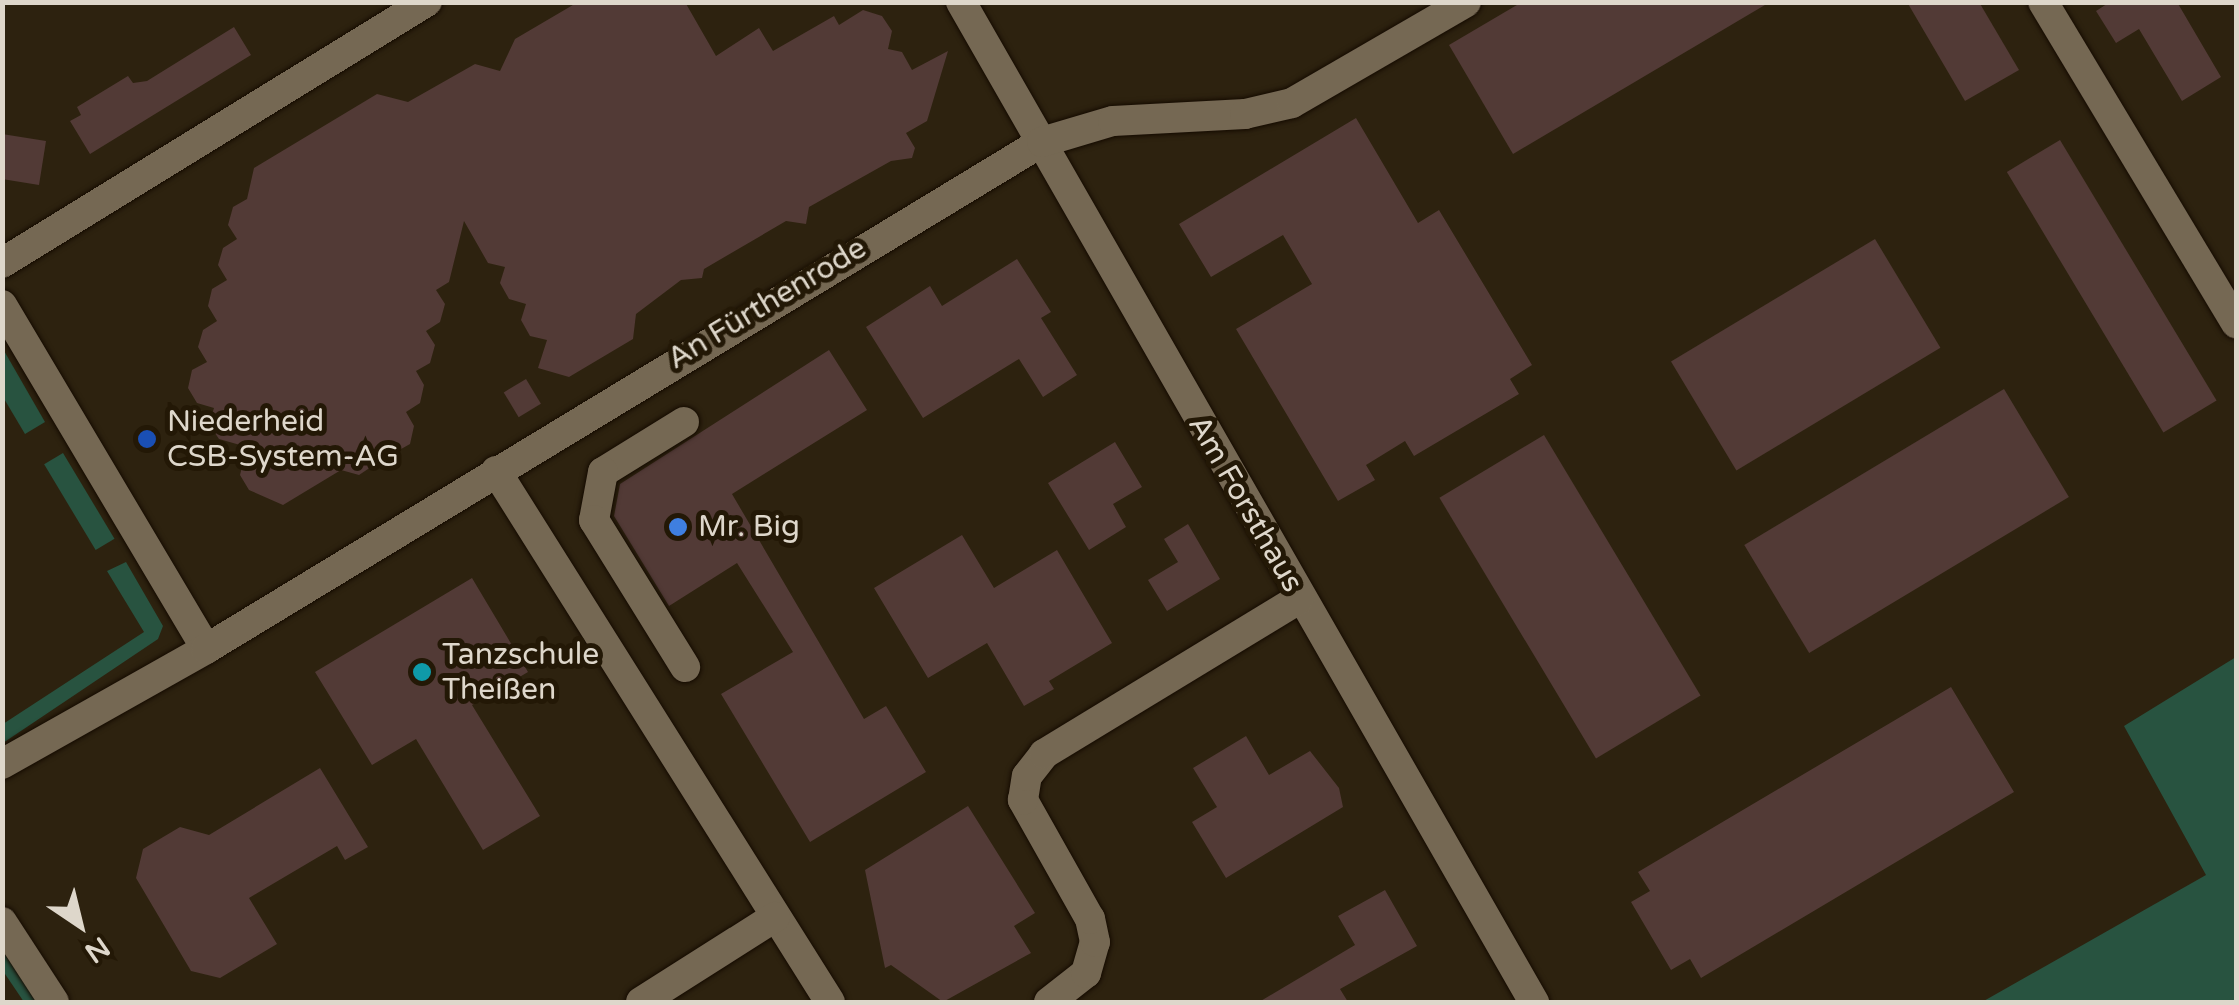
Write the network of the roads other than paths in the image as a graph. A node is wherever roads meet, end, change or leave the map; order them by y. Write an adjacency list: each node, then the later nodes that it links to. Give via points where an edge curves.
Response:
1 (427, 2): 6 (street)
2 (961, 2): 5 (street, Am Forsthaus)
3 (1466, 2): 5 (street, An Fürthenrode, via 1292,103 1245,114 1113,122)
4 (2043, 2): 8 (street)
5 (1042, 142): 10 (street, An Fürthenrode); 11 (street, Am Forsthaus)
6 (2, 263)
7 (2, 305): 12 (street)
8 (2236, 323)
9 (684, 422): 13 (street, via 603,472 594,520)
10 (496, 471): 12 (street, An Fürthenrode); 15 (street)
11 (1300, 599): 20 (street, via 1044,754 1027,776 1023,800 1090,919 1095,942 1086,973); 21 (street, Am Forsthaus)
12 (206, 648): 14 (street, An Fürthenrode)
13 (684, 667)
14 (2, 764)
15 (775, 917): 18 (street); 19 (street)
16 (2, 922): 17 (street)
17 (54, 1002)
18 (641, 1002)
19 (830, 1002)
20 (1049, 1002)
21 (1534, 1002)

